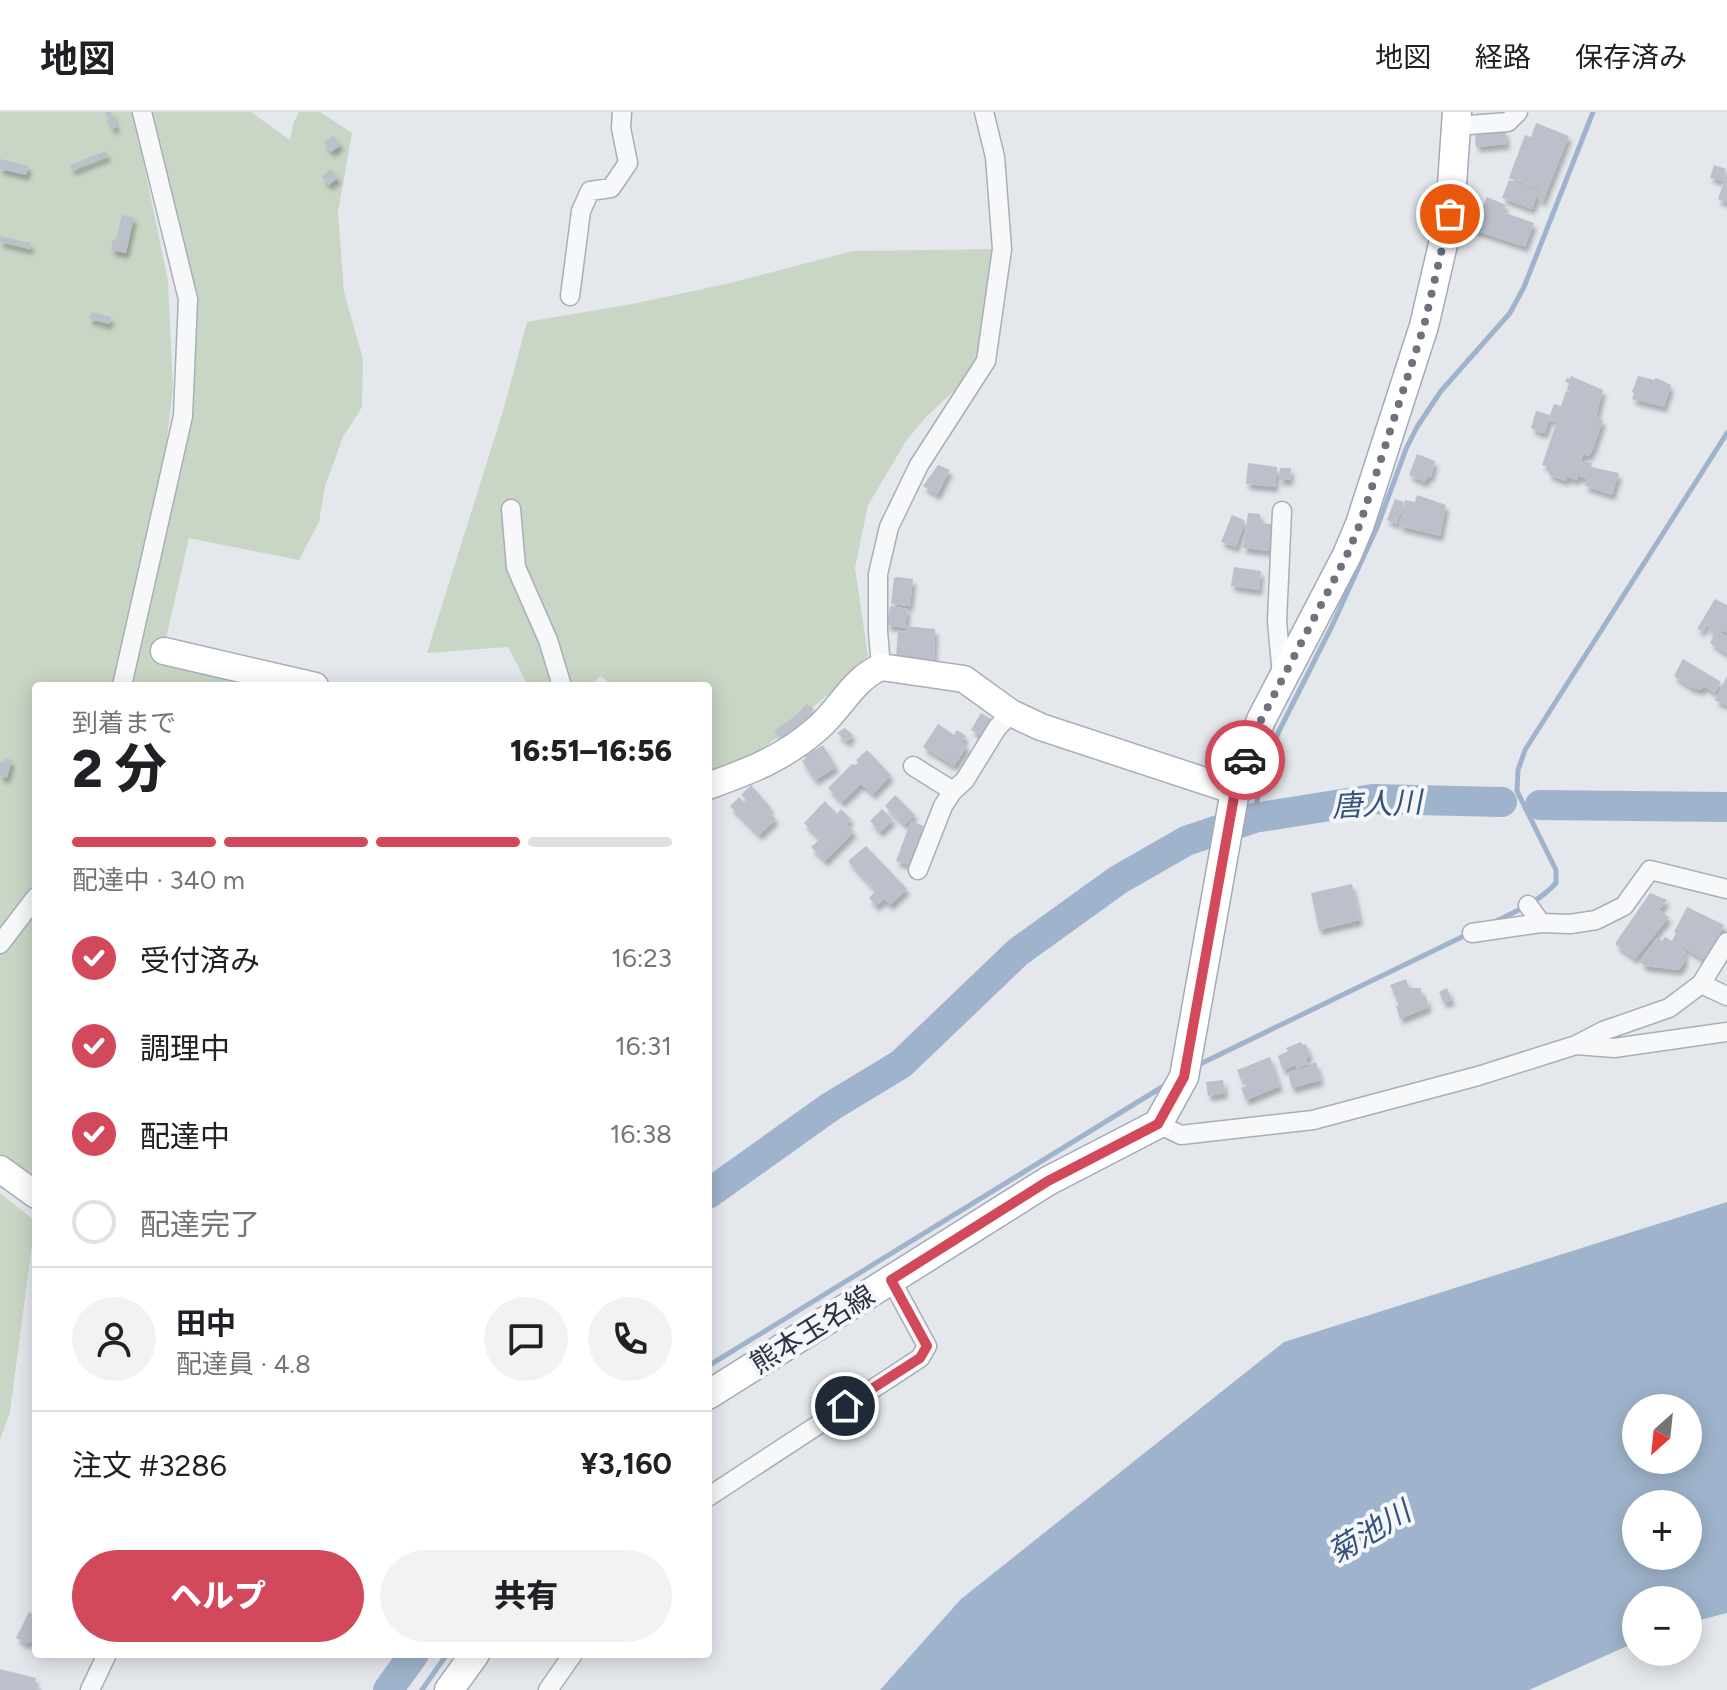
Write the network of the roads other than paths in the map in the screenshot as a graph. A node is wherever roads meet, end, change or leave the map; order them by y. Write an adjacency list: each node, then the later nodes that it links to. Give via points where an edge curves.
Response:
1 (142, 112): 12 (street, via 188,299 183,416)
2 (622, 112): 6 (street, via 628,163 611,188 590,191 581,211)
3 (984, 112): 10 (street, via 995,157 1002,249 986,361 919,465 889,527 878,574)
4 (1518, 112): 5 (street, via 1508,122)
5 (1456, 119): 11 (main road, via 1450,214 1424,326 1360,524)
6 (570, 296)
7 (511, 509): 14 (street, via 516,567)
8 (1282, 511): 11 (street, via 1277,621)
9 (164, 651): 13 (street)
10 (881, 667): 15 (street, via 964,679); 17 (street, via 858,682 819,727 766,765)
11 (1282, 679): 19 (main road, via 1249,745)
12 (123, 682)
13 (298, 682)
14 (560, 682)
15 (1011, 713): 18 (street); 19 (street)
16 (913, 766): 18 (street)
17 (712, 785)
18 (953, 791): 20 (street)
19 (1234, 798): 32 (main road, via 1184,1077)
20 (918, 870)
21 (1727, 889): 24 (street, via 1650,870 1624,906 1596,920)
22 (32, 902): 27 (street)
23 (1528, 905): 24 (street)
24 (1541, 923): 25 (street)
25 (1472, 933)
26 (1727, 942): 28 (street)
27 (0, 944)
28 (1701, 984): 29 (street); 31 (street, via 1669,1008)
29 (1727, 996)
30 (1727, 1032): 31 (street, via 1614,1048)
31 (1576, 1045): 32 (street, via 1313,1120 1181,1135)
32 (1158, 1124): 35 (main road, 熊本玉名線, via 1048,1181)
33 (0, 1169): 34 (street)
34 (32, 1192)
35 (891, 1280): 36 (main road, 熊本玉名線); 37 (street, via 927,1346 920,1358)
36 (712, 1392)
37 (712, 1494)
38 (105, 1658): 41 (street)
39 (472, 1658): 42 (main road)
40 (570, 1658): 43 (street)
41 (90, 1690)
42 (449, 1690)
43 (548, 1690)

